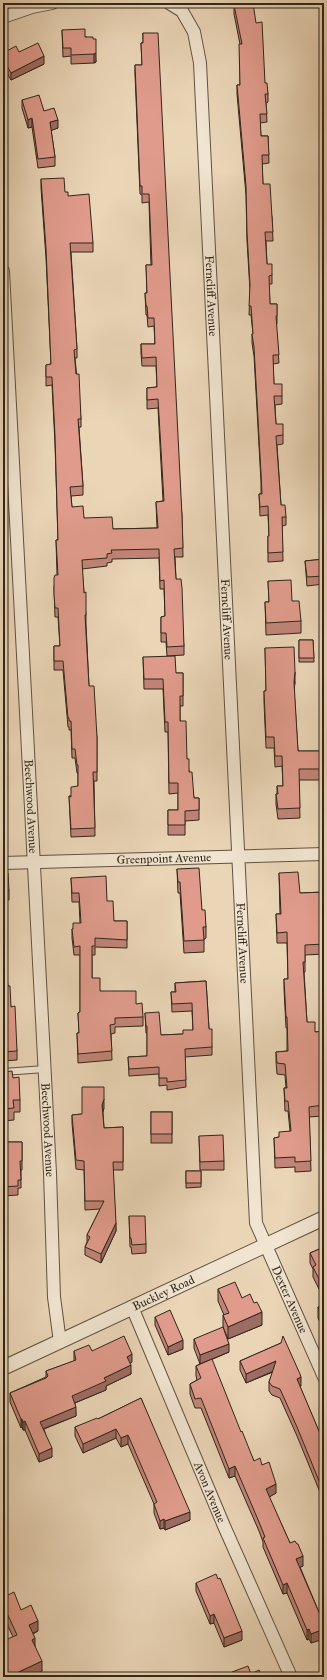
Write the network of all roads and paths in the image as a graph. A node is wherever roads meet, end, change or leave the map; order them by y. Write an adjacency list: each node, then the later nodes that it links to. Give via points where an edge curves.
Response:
1 (52, 3): 3 (street)
2 (169, 3): 6 (street, Ferncliff Avenue, via 182,11 194,32 200,63)
3 (3, 17)
4 (3, 271): 7 (street, Beechwood Avenue)
5 (324, 854): 6 (street, Greenpoint Avenue)
6 (238, 857): 7 (street, Greenpoint Avenue); 12 (street, Ferncliff Avenue, via 256,1223)
7 (34, 862): 8 (street, Greenpoint Avenue); 9 (street, Beechwood Avenue)
8 (3, 863)
9 (45, 1069): 10 (lane); 14 (street, Beechwood Avenue, via 54,1297)
10 (3, 1072)
11 (324, 1218): 12 (street, Buckley Road)
12 (265, 1245): 13 (street, Buckley Road); 16 (street, Dexter Avenue)
13 (132, 1307): 14 (street, Buckley Road); 17 (street, Avon Avenue)
14 (60, 1342): 15 (street, Buckley Road)
15 (3, 1368)
16 (324, 1377)
17 (291, 1677)

